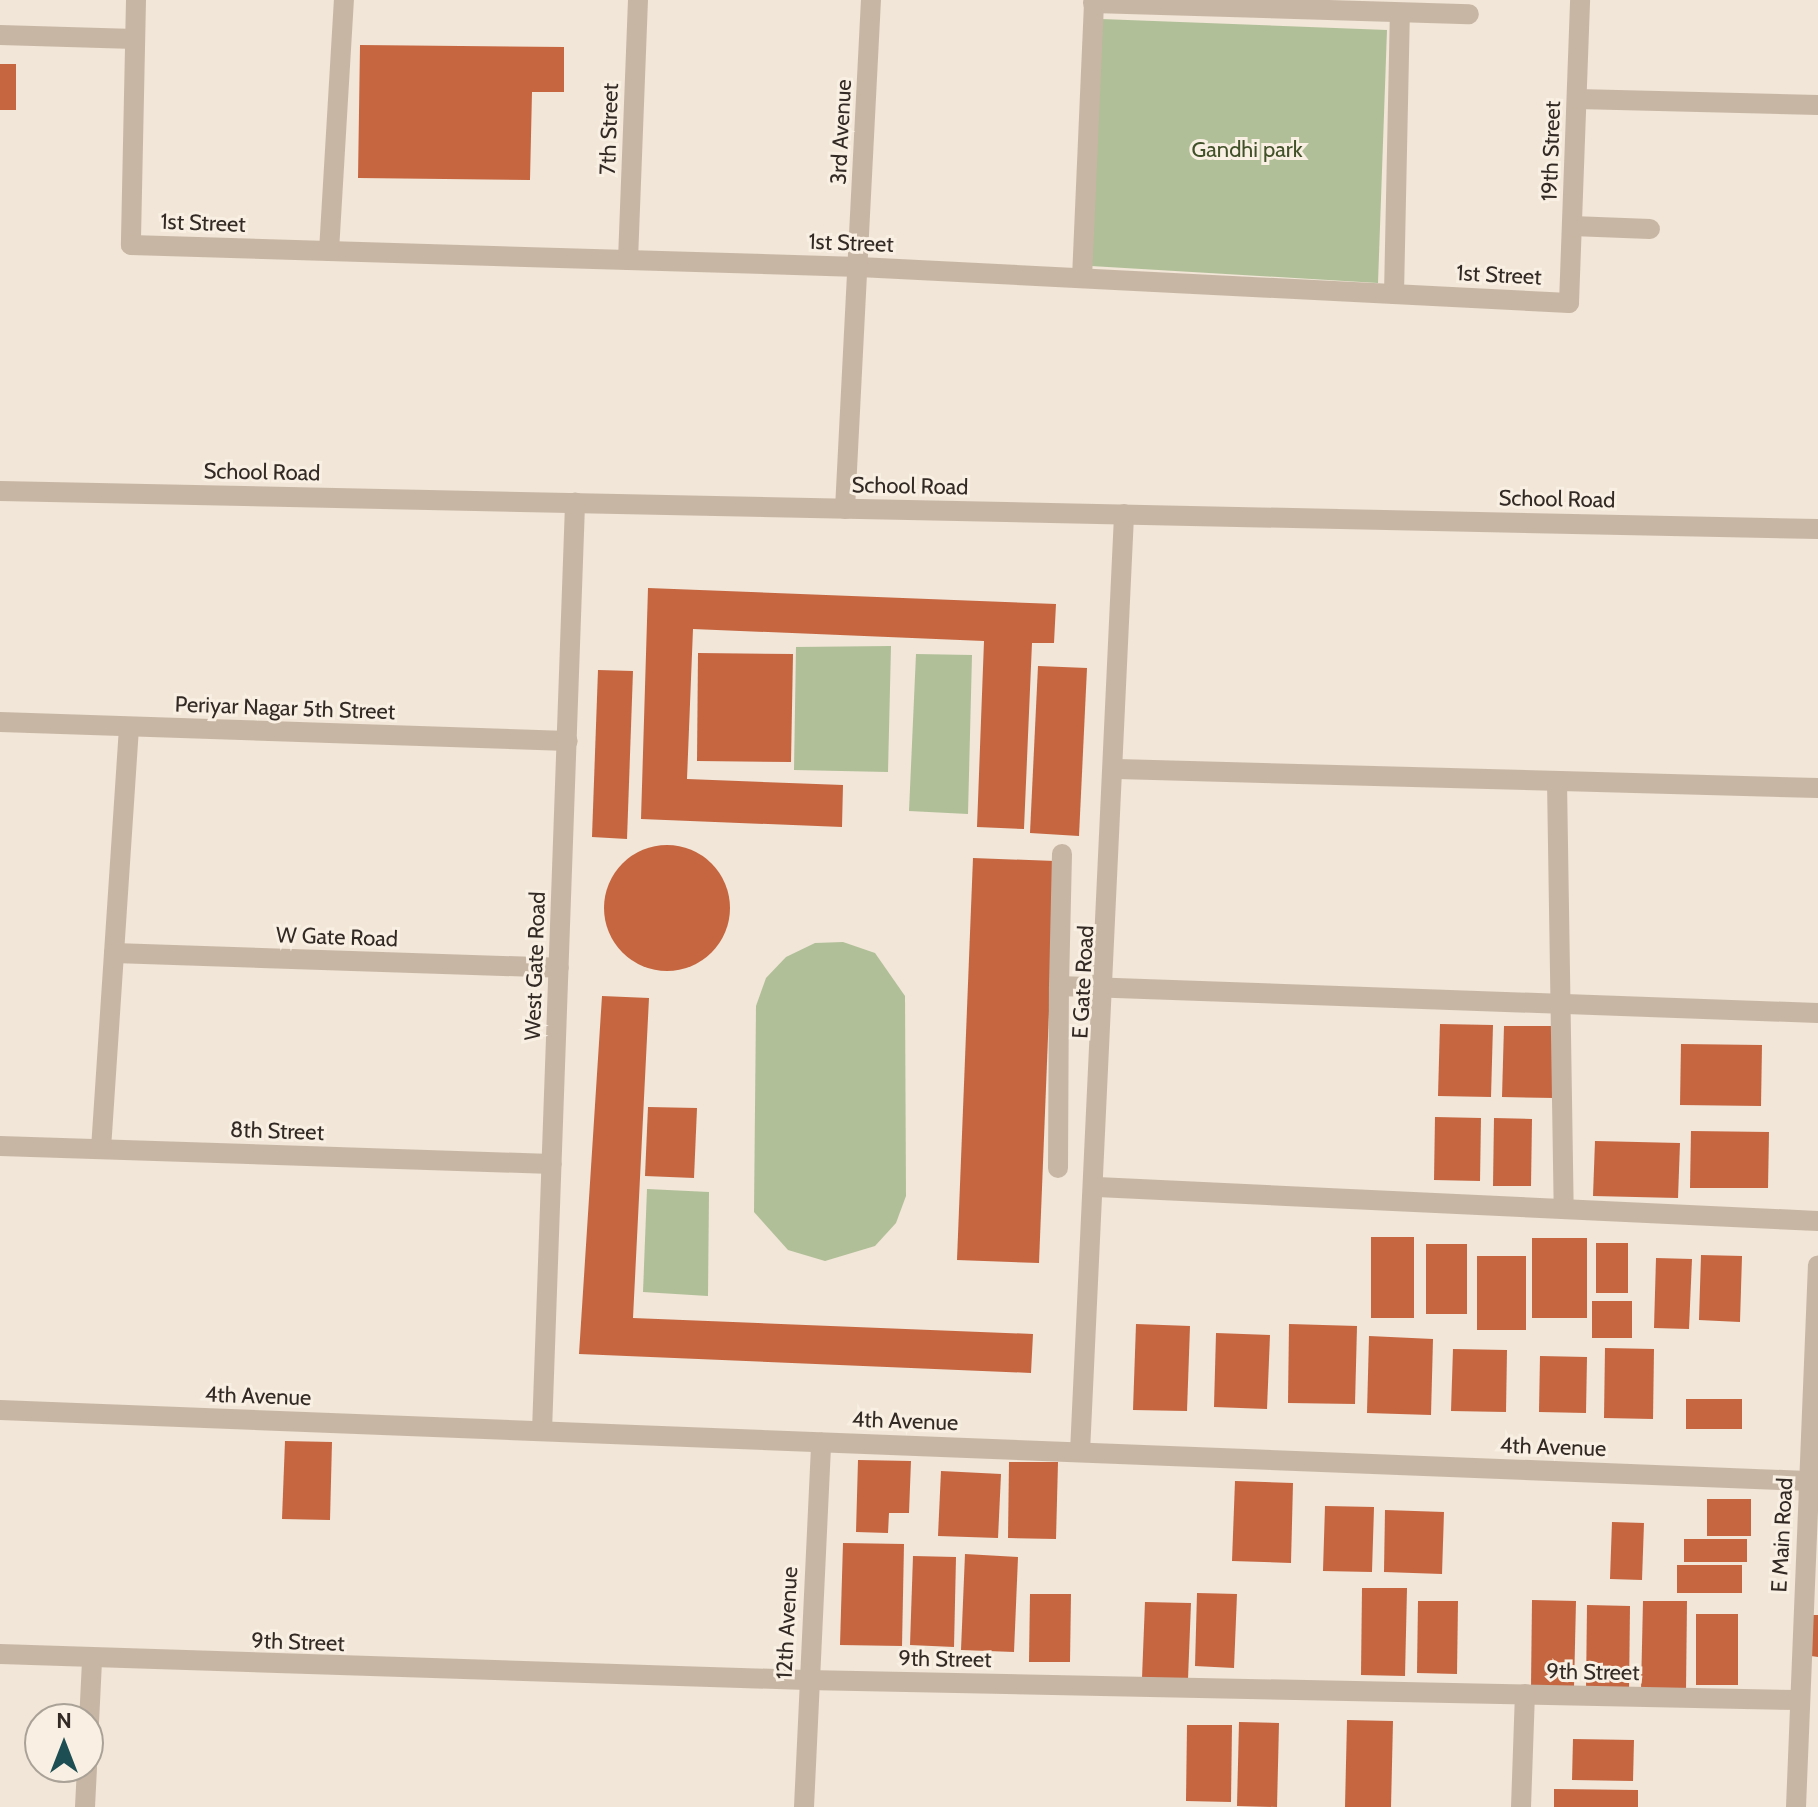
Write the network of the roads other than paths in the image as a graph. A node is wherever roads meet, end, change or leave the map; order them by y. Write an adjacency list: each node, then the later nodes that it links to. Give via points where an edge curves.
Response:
1 (136, 0): 10 (street)
2 (344, 0): 15 (street)
3 (638, 0): 16 (street, 7th Street)
4 (871, 0): 17 (street, 3rd Avenue)
5 (1580, 0): 11 (street, 19th Street)
6 (1094, 2): 7 (street); 18 (street)
7 (1400, 13): 8 (street); 19 (street)
8 (1469, 14)
9 (0, 35): 10 (street)
10 (135, 39): 15 (street, 1st Street, via 131,245)
11 (1577, 99): 12 (street); 13 (street, 19th Street)
12 (1818, 105)
13 (1572, 226): 14 (street); 20 (street, 19th Street)
14 (1650, 229)
15 (329, 251): 16 (street, 1st Street)
16 (628, 260): 17 (street, 1st Street)
17 (859, 267): 18 (street, 1st Street); 23 (street, 3rd Avenue)
18 (1082, 278): 19 (street, 1st Street)
19 (1394, 294): 20 (street, 1st Street)
20 (1569, 303)
21 (0, 491): 22 (street, School Road)
22 (575, 503): 23 (street, School Road); 28 (street, West Gate Road)
23 (845, 509): 24 (street, School Road)
24 (1124, 514): 25 (street, School Road); 29 (street, E Gate Road)
25 (1818, 529)
26 (0, 722): 27 (street, Periyar Nagar 5th Street)
27 (129, 727): 28 (street, Periyar Nagar 5th Street); 33 (street)
28 (568, 741): 34 (street, West Gate Road)
29 (1117, 769): 30 (street); 36 (street, E Gate Road)
30 (1557, 781): 31 (street); 37 (street)
31 (1818, 788)
32 (1062, 854): 35 (street)
33 (114, 953): 34 (street, W Gate Road); 40 (street)
34 (559, 968): 41 (street, West Gate Road)
35 (1059, 986): 36 (street); 42 (street)
36 (1106, 991): 37 (street); 43 (street, E Gate Road)
37 (1564, 1008): 38 (street); 44 (street)
38 (1818, 1013)
39 (0, 1146): 40 (street, 8th Street)
40 (101, 1149): 41 (street, 8th Street)
41 (552, 1164): 48 (street, West Gate Road)
42 (1058, 1168)
43 (1097, 1187): 44 (street); 50 (street, E Gate Road)
44 (1564, 1205): 45 (street)
45 (1818, 1221)
46 (1818, 1265): 51 (street, E Main Road)
47 (0, 1410): 48 (street, 4th Avenue)
48 (542, 1431): 49 (street, 4th Avenue)
49 (821, 1442): 50 (street, 4th Avenue); 54 (street, 12th Avenue)
50 (1080, 1452): 51 (street, 4th Avenue)
51 (1808, 1481): 56 (street, E Main Road)
52 (0, 1654): 53 (street, 9th Street)
53 (92, 1660): 54 (street, 9th Street); 57 (street)
54 (807, 1680): 55 (street, 9th Street); 62 (street, 12th Avenue)
55 (1525, 1694): 56 (street, 9th Street); 63 (street)
56 (1798, 1700): 59 (street, E Main Road)
57 (90, 1703)
58 (86, 1783): 61 (street)
59 (1797, 1784): 60 (street); 64 (street, E Main Road)
60 (1818, 1785)
61 (85, 1807)
62 (804, 1807)
63 (1521, 1807)
64 (1796, 1807)

